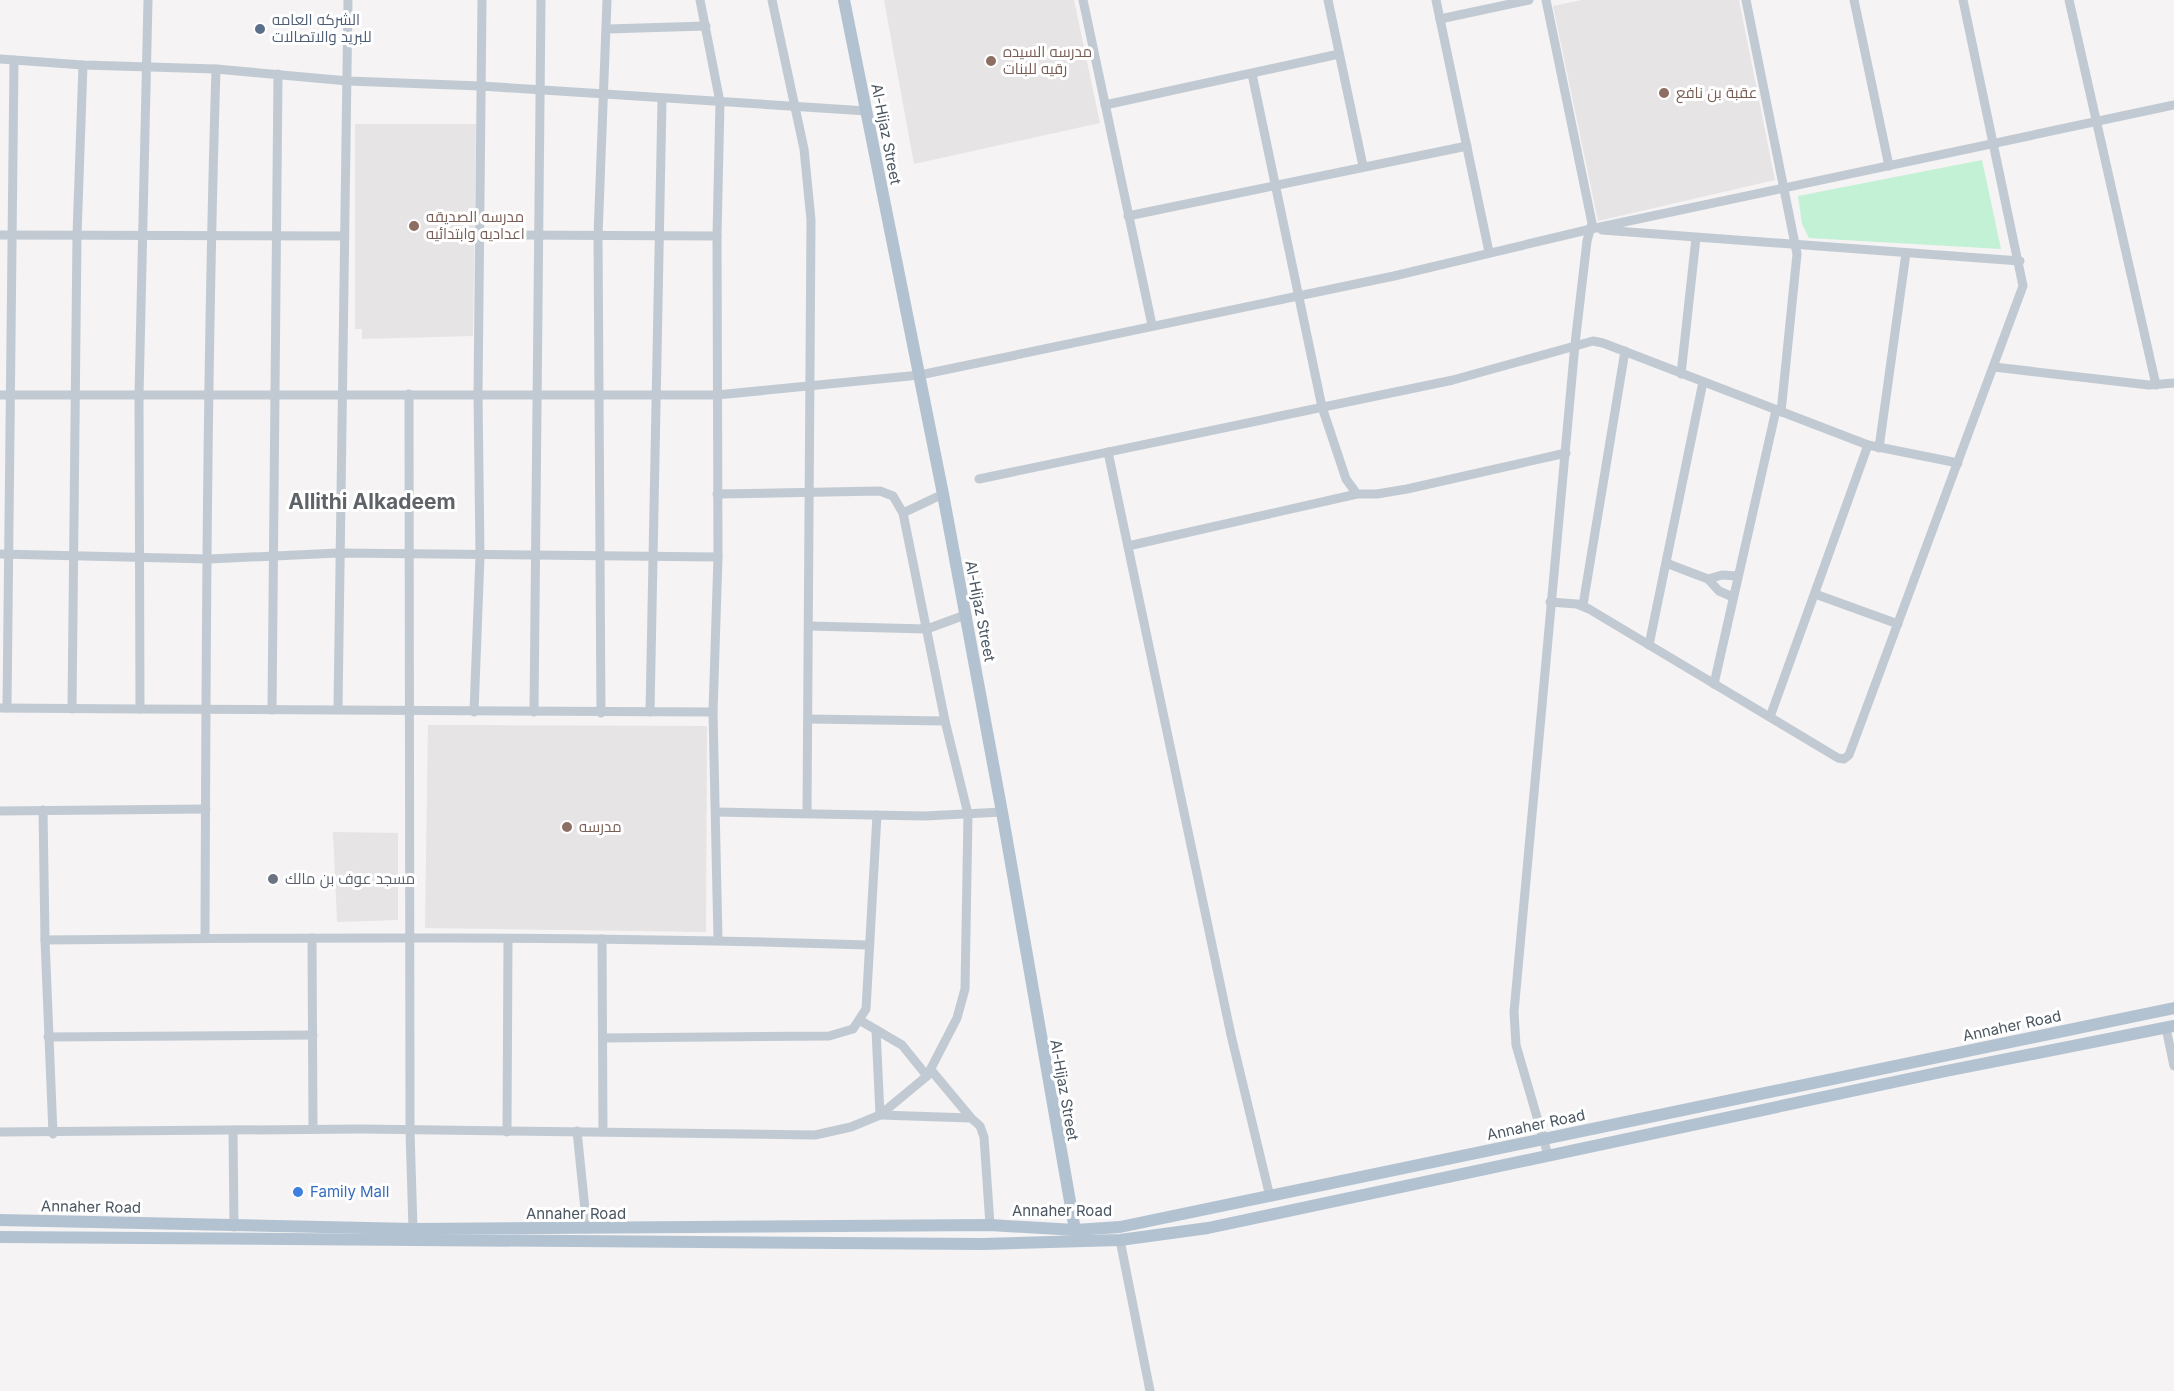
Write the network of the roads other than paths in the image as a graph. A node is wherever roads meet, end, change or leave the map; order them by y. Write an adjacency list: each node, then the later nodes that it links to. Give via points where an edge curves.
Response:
1 (148, 0): 25 (street)
2 (348, 0): 29 (street)
3 (482, 0): 30 (street)
4 (541, 0): 31 (street)
5 (607, 0): 20 (street)
6 (700, 0): 19 (street)
7 (772, 0): 35 (street)
8 (844, 0): 38 (main road, Al-Hijaz Street)
9 (1083, 0): 36 (street)
10 (1328, 0): 21 (street)
11 (1436, 0): 18 (street)
12 (1529, 0): 18 (street)
13 (1546, 0): 47 (street, via 1592,217)
14 (1746, 0): 45 (street)
15 (1854, 0): 43 (street)
16 (1963, 0): 40 (street)
17 (2069, 0): 39 (street)
18 (1440, 19): 41 (street)
19 (706, 26): 20 (street); 34 (street)
20 (607, 30): 32 (street)
21 (1339, 54): 28 (street); 42 (street)
22 (0, 59): 23 (street)
23 (14, 60): 24 (street); 48 (street)
24 (83, 65): 25 (street); 54 (street)
25 (146, 65): 26 (street); 49 (street)
26 (216, 69): 27 (street); 55 (street)
27 (278, 74): 29 (street); 50 (street)
28 (1252, 74): 36 (street); 44 (street)
29 (348, 81): 30 (street); 56 (street)
30 (481, 86): 31 (street); 51 (street)
31 (540, 91): 32 (street); 57 (street)
32 (604, 94): 33 (street); 58 (street)
33 (662, 100): 34 (street); 52 (street)
34 (720, 102): 35 (street); 59 (street)
35 (794, 105): 38 (street); 75 (street, via 809,182)
36 (1105, 105): 46 (street)
37 (2174, 105): 39 (street)
38 (867, 111): 71 (main road, Al-Hijaz Street)
39 (2096, 123): 40 (street); 74 (street)
40 (1995, 145): 43 (street); 64 (street)
41 (1467, 146): 42 (street); 62 (street)
42 (1363, 166): 44 (street)
43 (1889, 166): 45 (street)
44 (1277, 186): 46 (street); 65 (street)
45 (1784, 187): 47 (street); 61 (street)
46 (1128, 216): 66 (street)
47 (1591, 229): 60 (street); 62 (street); 67 (street)
48 (12, 235): 53 (street); 54 (street); 80 (street)
49 (144, 235): 54 (street); 55 (street); 87 (street)
50 (277, 235): 55 (street); 56 (street); 76 (street)
51 (480, 235): 57 (street); 78 (street)
52 (658, 235): 58 (street); 59 (street); 88 (street)
53 (0, 236)
54 (77, 236): 81 (street)
55 (211, 236): 82 (street)
56 (342, 236): 83 (street)
57 (540, 236): 58 (street); 84 (street)
58 (598, 236): 85 (street)
59 (717, 236): 86 (street)
60 (1696, 238): 61 (street); 70 (street)
61 (1796, 245): 63 (street); 90 (street)
62 (1489, 252): 65 (street)
63 (1906, 253): 64 (street); 92 (street)
64 (2020, 261): 69 (street, via 2023,290)
65 (1300, 295): 66 (street); 89 (street)
66 (1152, 325): 71 (street)
67 (1575, 344): 68 (street, via 1603,343); 89 (street, via 1453,380); 94 (street)
68 (1625, 351): 70 (street); 121 (street)
69 (1994, 367): 74 (street); 95 (street)
70 (1681, 374): 72 (street)
71 (920, 375): 75 (street); 99 (main road, Al-Hijaz Street)
72 (1703, 382): 90 (street); 115 (street)
73 (2174, 383): 74 (street)
74 (2156, 385)
75 (811, 386): 86 (street); 97 (street)
76 (274, 394): 82 (street); 83 (street); 109 (street)
77 (409, 394): 78 (street); 83 (street); 105 (street)
78 (478, 394): 84 (street); 106 (street)
79 (0, 395): 80 (street)
80 (11, 395): 81 (street); 103 (street)
81 (75, 395): 87 (street); 111 (street)
82 (209, 395): 87 (street); 114 (street)
83 (342, 395): 104 (street)
84 (537, 395): 85 (street); 107 (street)
85 (601, 395): 88 (street); 108 (street)
86 (717, 395): 88 (street); 98 (street)
87 (139, 396): 112 (street)
88 (654, 396): 110 (street)
89 (1322, 407): 93 (street); 100 (street, via 1346,479)
90 (1778, 411): 91 (street); 116 (street)
91 (1868, 445): 92 (street); 118 (street)
92 (1880, 448): 95 (street)
93 (1108, 453): 96 (street); 102 (street)
94 (1566, 453): 100 (street, via 1407,489); 120 (street)
95 (1958, 463): 123 (street)
96 (979, 479)
97 (809, 491): 98 (street); 101 (street, via 887,492); 124 (street)
98 (717, 494): 113 (street)
99 (943, 494): 101 (street); 122 (main road, Al-Hijaz Street)
100 (1357, 494): 102 (street)
101 (903, 513): 125 (street)
102 (1128, 546): 180 (street, via 1231,1035)
103 (4, 554): 111 (street); 128 (street)
104 (338, 554): 105 (street); 109 (street); 131 (street)
105 (410, 555): 106 (street); 133 (street)
106 (480, 555): 107 (street); 135 (street)
107 (537, 555): 108 (street); 136 (street)
108 (601, 555): 110 (street); 139 (street)
109 (272, 556): 114 (street); 132 (street)
110 (653, 556): 113 (street); 137 (street)
111 (74, 557): 112 (street); 129 (street)
112 (139, 557): 114 (street); 130 (street)
113 (718, 557): 138 (street)
114 (209, 559): 134 (street)
115 (1666, 563): 117 (street); 126 (street)
116 (1737, 576): 117 (street, via 1722,574); 119 (street)
117 (1708, 579): 119 (street)
118 (1815, 594): 123 (street); 140 (street)
119 (1732, 597): 127 (street)
120 (1550, 602): 121 (street); 178 (street, via 1514,1012 1516,1045)
121 (1583, 605): 126 (street)
122 (965, 615): 125 (street); 147 (main road, Al-Hijaz Street)
123 (1898, 624): 140 (street, via 1847,758 1838,758)
124 (809, 626): 125 (street); 141 (street)
125 (927, 629): 142 (street)
126 (1649, 645): 127 (street)
127 (1714, 684): 140 (street)
128 (4, 708): 129 (street)
129 (72, 709): 130 (street)
130 (140, 709): 134 (street)
131 (338, 709): 132 (street); 133 (street)
132 (272, 710): 134 (street)
133 (409, 710): 135 (street); 151 (street)
134 (207, 711): 143 (street)
135 (474, 712): 136 (street)
136 (534, 712): 139 (street)
137 (650, 712): 138 (street); 139 (street)
138 (713, 712): 146 (street)
139 (601, 713)
140 (1770, 717)
141 (808, 720): 142 (street); 148 (street)
142 (945, 721): 149 (street)
143 (206, 809): 144 (street); 152 (street)
144 (43, 810): 145 (street); 156 (street)
145 (0, 811)
146 (716, 812): 148 (street); 157 (street)
147 (1002, 812): 149 (street); 187 (main road, Al-Hijaz Street)
148 (807, 813): 150 (street)
149 (968, 814): 150 (street); 167 (street, via 965,989 957,1018)
150 (877, 815): 158 (street)
151 (410, 937): 153 (street); 154 (street); 172 (street)
152 (205, 938): 153 (street); 156 (street)
153 (312, 938): 163 (street)
154 (508, 939): 155 (street); 175 (street)
155 (602, 939): 157 (street); 165 (street)
156 (45, 940): 164 (street)
157 (718, 940): 158 (street)
158 (868, 945): 160 (street, via 866,1009)
159 (2174, 1008): 178 (main road, Annaher Road)
160 (861, 1021): 162 (street); 165 (street, via 842,1034 829,1036)
161 (2170, 1027): 166 (street); 179 (main road, Annaher Road)
162 (876, 1030): 167 (street, via 902,1044); 168 (street)
163 (313, 1035): 164 (street); 170 (street)
164 (48, 1037): 177 (street)
165 (604, 1038): 176 (street)
166 (2174, 1066)
167 (929, 1073): 168 (street); 169 (street)
168 (880, 1114): 169 (street); 176 (street, via 851,1127 815,1135)
169 (971, 1118): 183 (street, via 984,1137)
170 (313, 1129): 171 (street); 172 (street)
171 (233, 1130): 177 (street); 184 (street)
172 (410, 1131): 175 (street); 186 (street)
173 (577, 1131): 175 (street); 176 (street); 185 (street)
174 (0, 1132): 177 (street)
175 (507, 1132)
176 (603, 1132)
177 (53, 1134)
178 (1543, 1139): 179 (street); 180 (main road, Annaher Road)
179 (1548, 1155): 190 (main road, Annaher Road, via 1208,1228)
180 (1270, 1197): 187 (main road, Annaher Road, via 1120,1227)
181 (0, 1220): 182 (main road, Annaher Road)
182 (131, 1222): 184 (main road, Annaher Road); 189 (main road)
183 (990, 1225): 185 (main road, Annaher Road); 187 (main road, Annaher Road)
184 (234, 1227): 186 (main road, Annaher Road)
185 (587, 1229): 186 (main road, Annaher Road)
186 (413, 1230)
187 (1075, 1230)
188 (0, 1237): 189 (main road, Annaher Road)
189 (129, 1239): 190 (main road, Annaher Road, via 983,1244)
190 (1120, 1240): 191 (street)
191 (1150, 1391)

